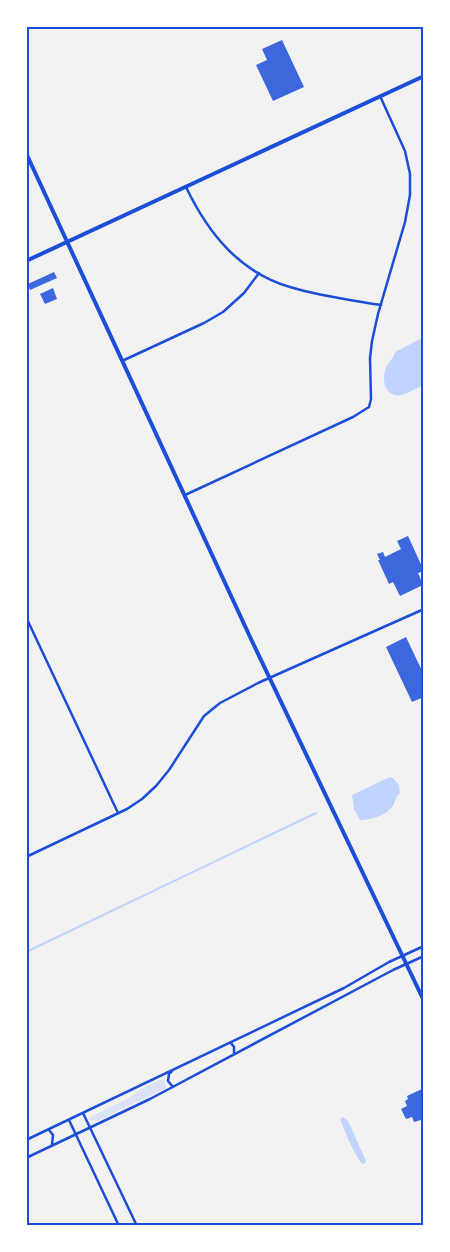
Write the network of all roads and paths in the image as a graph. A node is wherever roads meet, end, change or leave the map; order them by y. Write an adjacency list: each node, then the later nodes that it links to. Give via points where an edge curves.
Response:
1 (424, 76): 2 (main road)
2 (380, 96): 4 (main road); 8 (street, via 402,141 410,182 405,222)
3 (26, 153): 5 (main road)
4 (186, 187): 5 (main road); 7 (street, via 210,231 233,255)
5 (68, 242): 6 (main road); 9 (main road)
6 (26, 262)
7 (259, 273): 8 (street, via 298,289); 9 (street, via 238,299 217,316)
8 (381, 305): 10 (street, via 370,358 370,403 366,410)
9 (122, 361): 10 (main road)
10 (186, 496): 13 (main road)
11 (424, 609): 13 (street)
12 (26, 617): 14 (street)
13 (270, 678): 14 (street, via 228,698 208,712 156,786); 17 (main road)
14 (118, 813): 15 (street)
15 (26, 857)
16 (424, 946): 17 (street)
17 (402, 956): 19 (main road); 21 (street)
18 (424, 956): 19 (street)
19 (405, 964): 20 (main road); 22 (street)
20 (424, 1002)
21 (230, 1043): 22 (street, via 234,1047); 23 (street)
22 (233, 1055): 24 (street)
23 (173, 1070): 24 (street, via 168,1078); 25 (street)
24 (173, 1087): 27 (street)
25 (84, 1113): 26 (street); 27 (street)
26 (69, 1120): 28 (street); 29 (street)
27 (90, 1128): 29 (street); 34 (street)
28 (48, 1129): 30 (street); 31 (street, via 53,1135)
29 (76, 1134): 31 (street); 33 (street)
30 (26, 1140)
31 (52, 1146): 32 (street)
32 (26, 1158)
33 (119, 1226)
34 (137, 1226)

